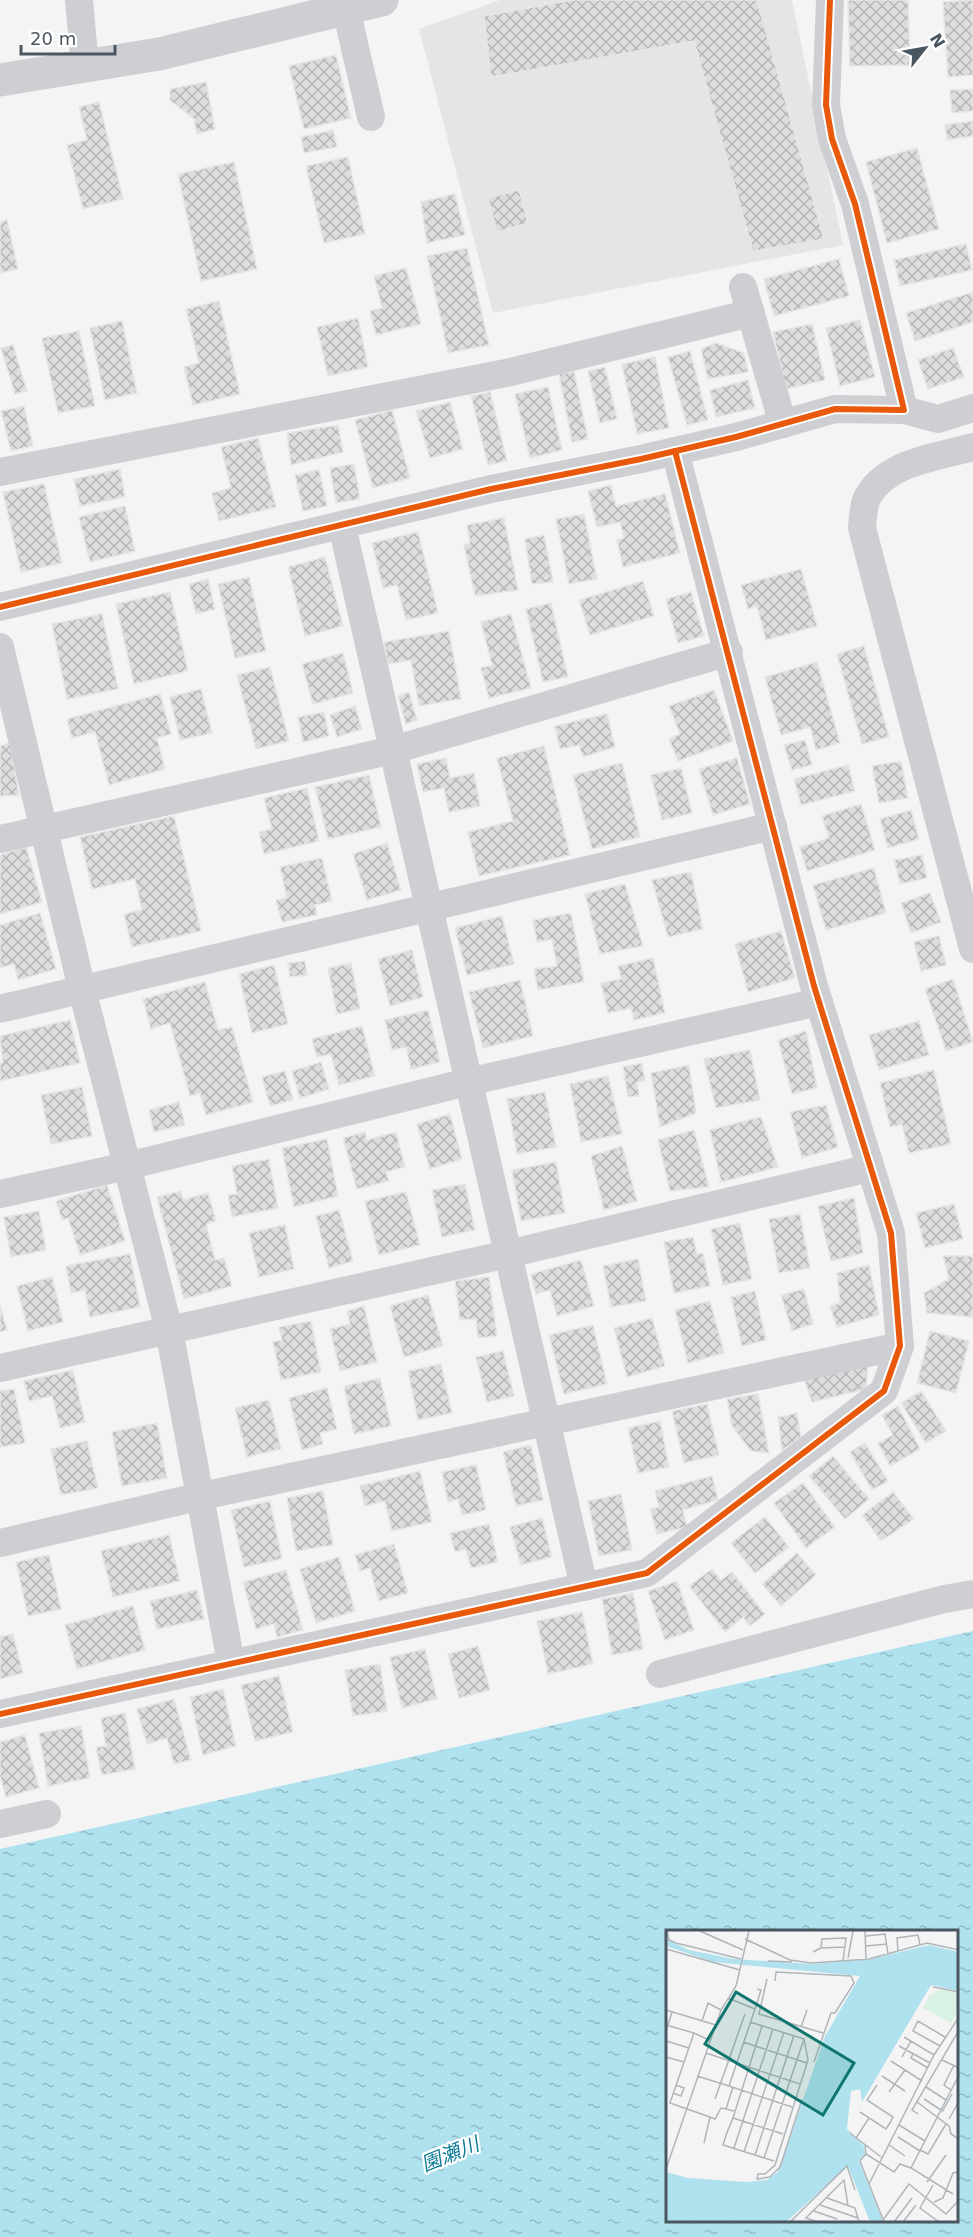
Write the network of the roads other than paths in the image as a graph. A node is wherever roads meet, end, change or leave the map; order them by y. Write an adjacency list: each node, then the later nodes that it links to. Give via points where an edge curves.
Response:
1 (79, 0): 4 (street)
2 (830, 0): 8 (street, via 826,105 832,140 855,204)
3 (360, 4): 4 (street, via 159,54); 6 (street)
4 (85, 66): 5 (street)
5 (0, 80)
6 (371, 117)
7 (973, 408): 8 (street, via 938,419)
8 (904, 410): 9 (street, via 834,409)
9 (783, 424): 11 (street); 12 (street, via 747,300 511,372)
10 (973, 447): 22 (street, via 901,467 878,482 867,500 862,528)
11 (675, 451): 13 (street, via 491,489); 16 (street)
12 (0, 472)
13 (342, 526): 14 (street); 17 (street)
14 (0, 608)
15 (0, 647): 19 (street)
16 (729, 652): 17 (street); 18 (street)
17 (393, 750): 19 (street); 21 (street)
18 (773, 826): 21 (street); 24 (street)
19 (45, 830): 20 (street); 23 (street)
20 (0, 839)
21 (429, 909): 23 (street); 26 (street)
22 (973, 949)
23 (82, 989): 25 (street); 27 (street)
24 (819, 1002): 26 (street); 28 (street)
25 (0, 1009)
26 (468, 1082): 27 (street); 30 (street)
27 (127, 1166): 29 (street); 31 (street)
28 (870, 1168): 30 (street); 32 (street, via 891,1233)
29 (0, 1194)
30 (508, 1254): 31 (street); 34 (street)
31 (169, 1330): 33 (street); 35 (street)
32 (900, 1346): 34 (street); 37 (street, via 884,1391 647,1573)
33 (0, 1368)
34 (547, 1423): 35 (street); 37 (street)
35 (202, 1496): 36 (street); 39 (street)
36 (0, 1543)
37 (584, 1587): 39 (street)
38 (973, 1594): 40 (street)
39 (231, 1663): 41 (street)
40 (660, 1674)
41 (0, 1714)
42 (47, 1814): 43 (street)
43 (0, 1824)

